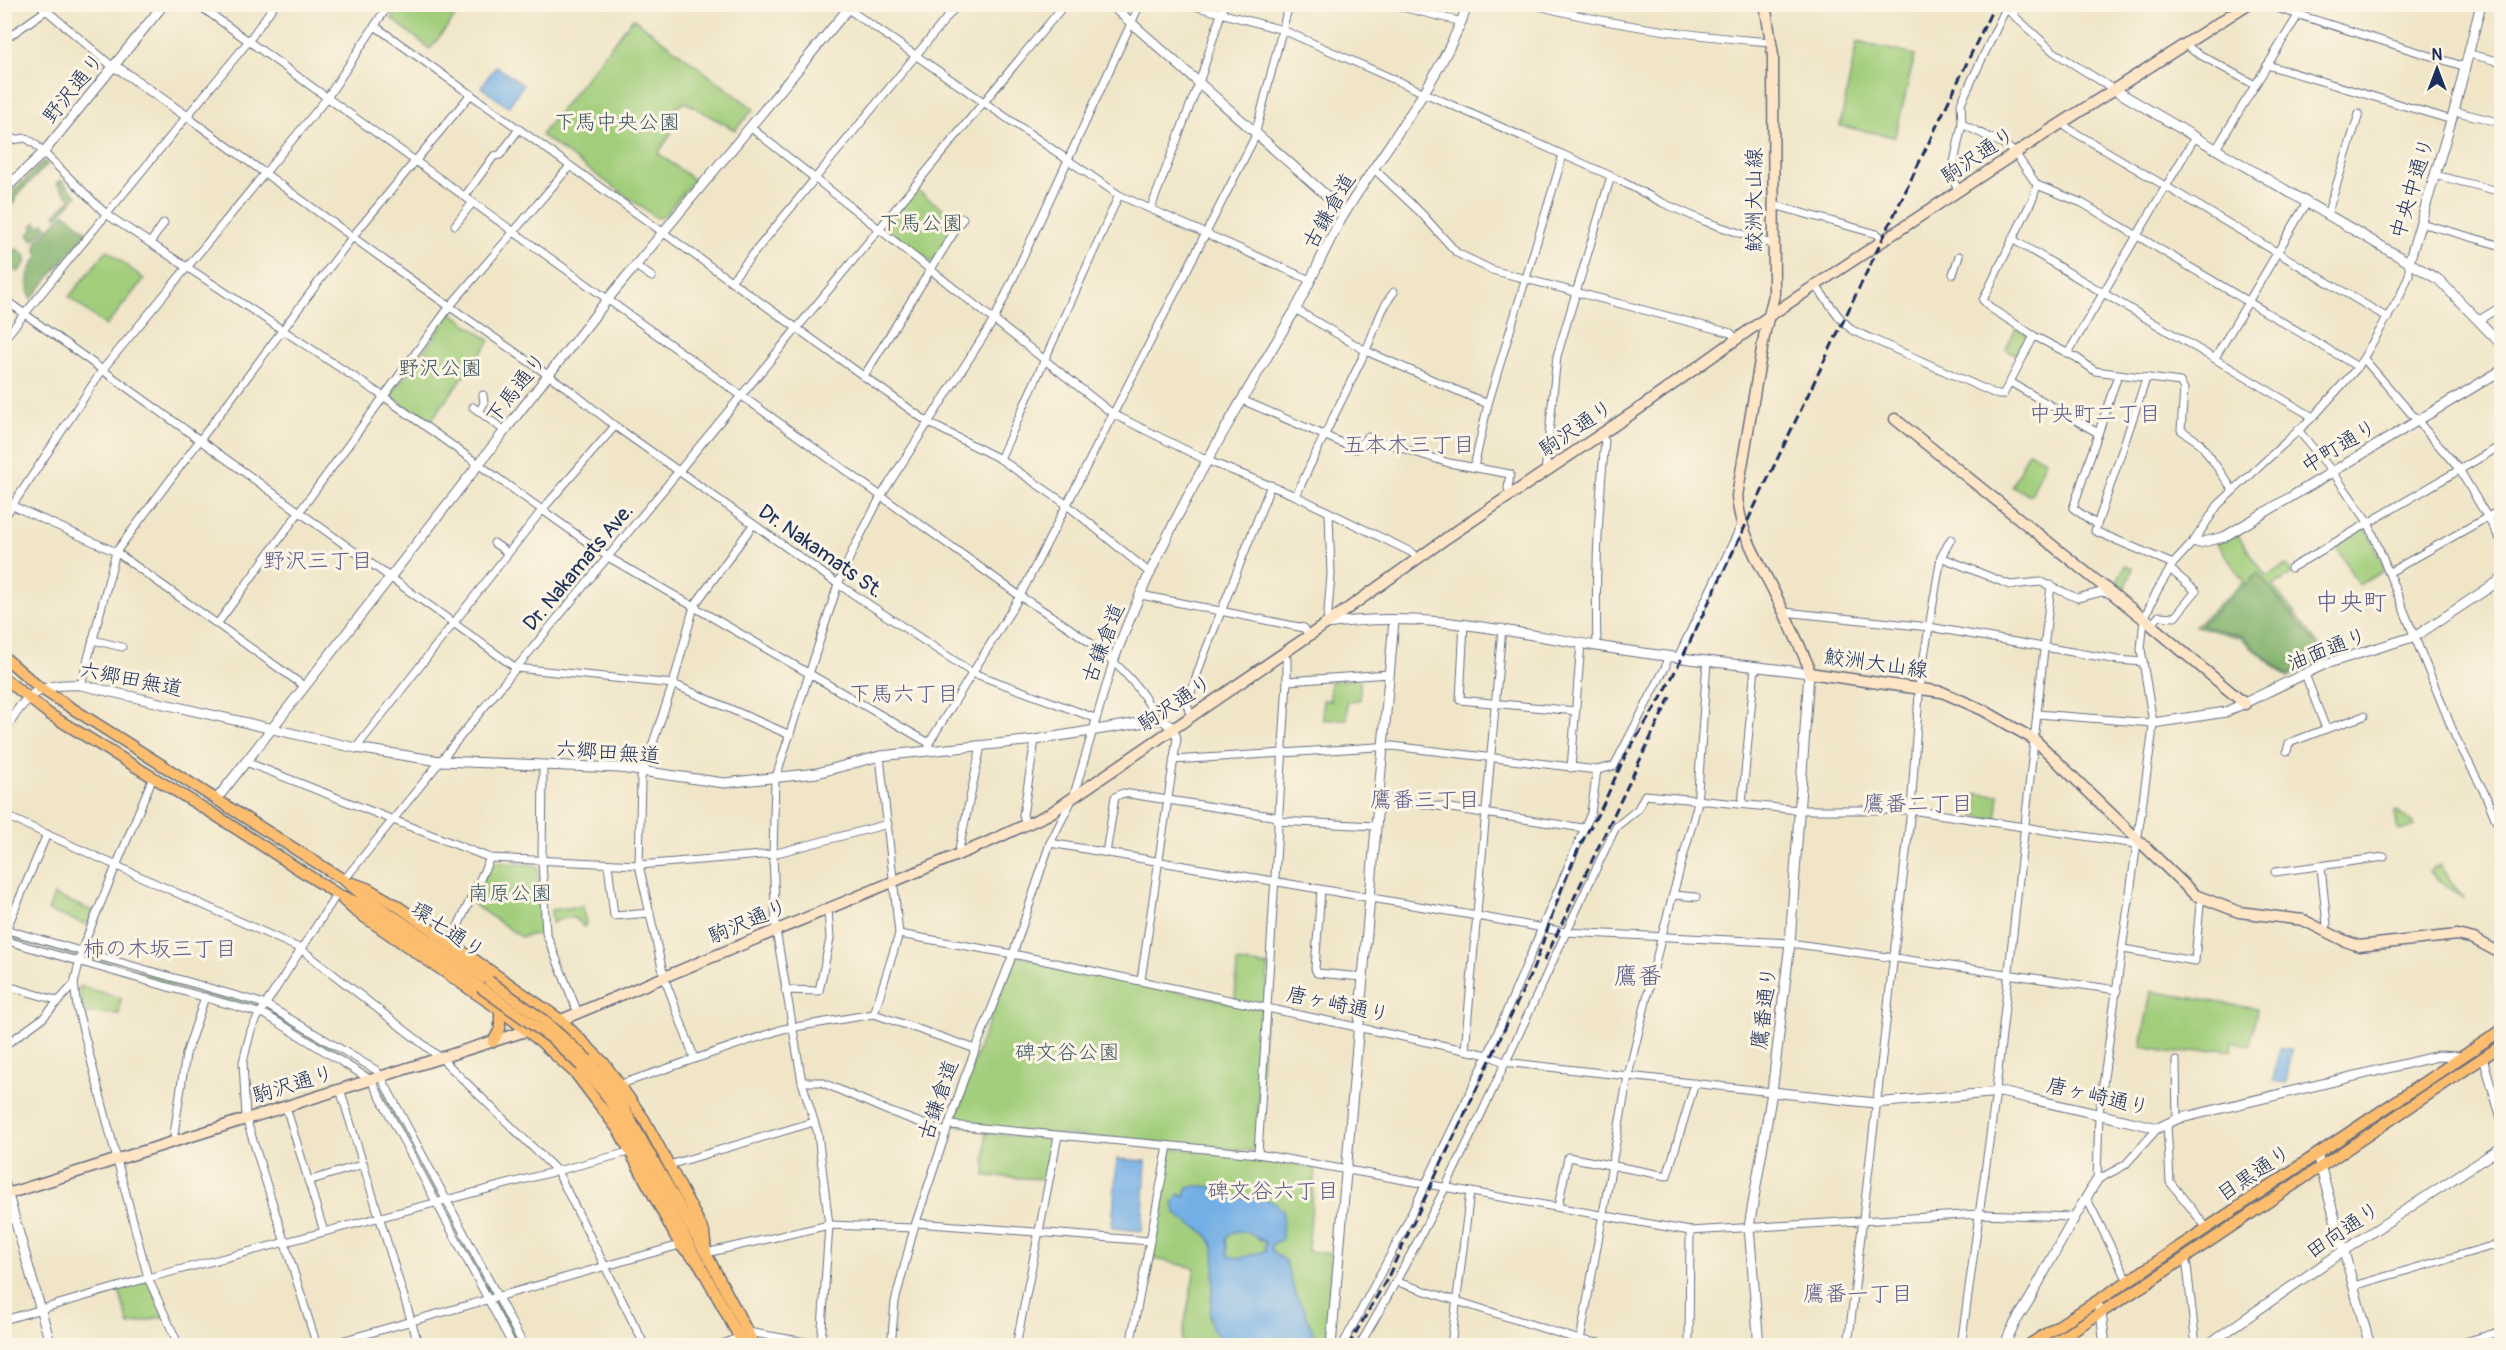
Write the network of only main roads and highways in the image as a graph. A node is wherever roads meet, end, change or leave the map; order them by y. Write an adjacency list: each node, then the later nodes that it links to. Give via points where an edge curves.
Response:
1 (1765, 4): 3 (main road, 鮫洲大山線, via 1771,42 1774,205 1774,295)
2 (2248, 4): 3 (main road, 駒沢通り)
3 (1769, 316): 10 (main road, 鮫洲大山線, via 1737,496 1741,526 1809,673 1951,694 1983,710 2035,740 2194,895 2203,899 2252,915 2302,920 2359,946 2465,936); 14 (main road, 駒沢通り, via 1049,814)
4 (1895, 419): 7 (main road)
5 (4, 657): 8 (main road, 環七通り, via 40,688)
6 (4, 678): 9 (main road, 環七通り, via 49,714)
7 (2245, 704)
8 (344, 880): 11 (main road, 環七通り); 12 (main road, via 369,889)
9 (337, 894): 11 (main road, 環七通り, via 361,904); 13 (main road, via 354,910)
10 (2502, 954)
11 (484, 984): 19 (main road, 環七通り, bridge)
12 (517, 989): 13 (main road, via 521,999 518,1007 509,1012); 14 (main road)
13 (500, 1010): 16 (main road); 17 (main road, via 500,1029)
14 (561, 1020): 16 (main road, 駒沢通り); 21 (main road, via 604,1062 644,1119 704,1232)
15 (2502, 1030): 23 (main road, 目黒通り, via 2128,1281)
16 (527, 1032): 17 (main road, 駒沢通り); 22 (main road, via 576,1074 619,1131 680,1245)
17 (494, 1042): 20 (main road, 駒沢通り)
18 (2502, 1046): 23 (main road, 目黒通り, via 2184,1257)
19 (585, 1063): 21 (main road, 環七通り, via 613,1089); 22 (main road, 環七通り)
20 (6, 1195)
21 (706, 1253): 24 (main road, 環七通り)
22 (701, 1265): 24 (main road, 環七通り)
23 (2099, 1307): 26 (main road, 目黒通り); 27 (main road, 目黒通り)
24 (744, 1338): 25 (main road, 環七通り)
25 (755, 1346)
26 (2027, 1346)
27 (2048, 1346)

